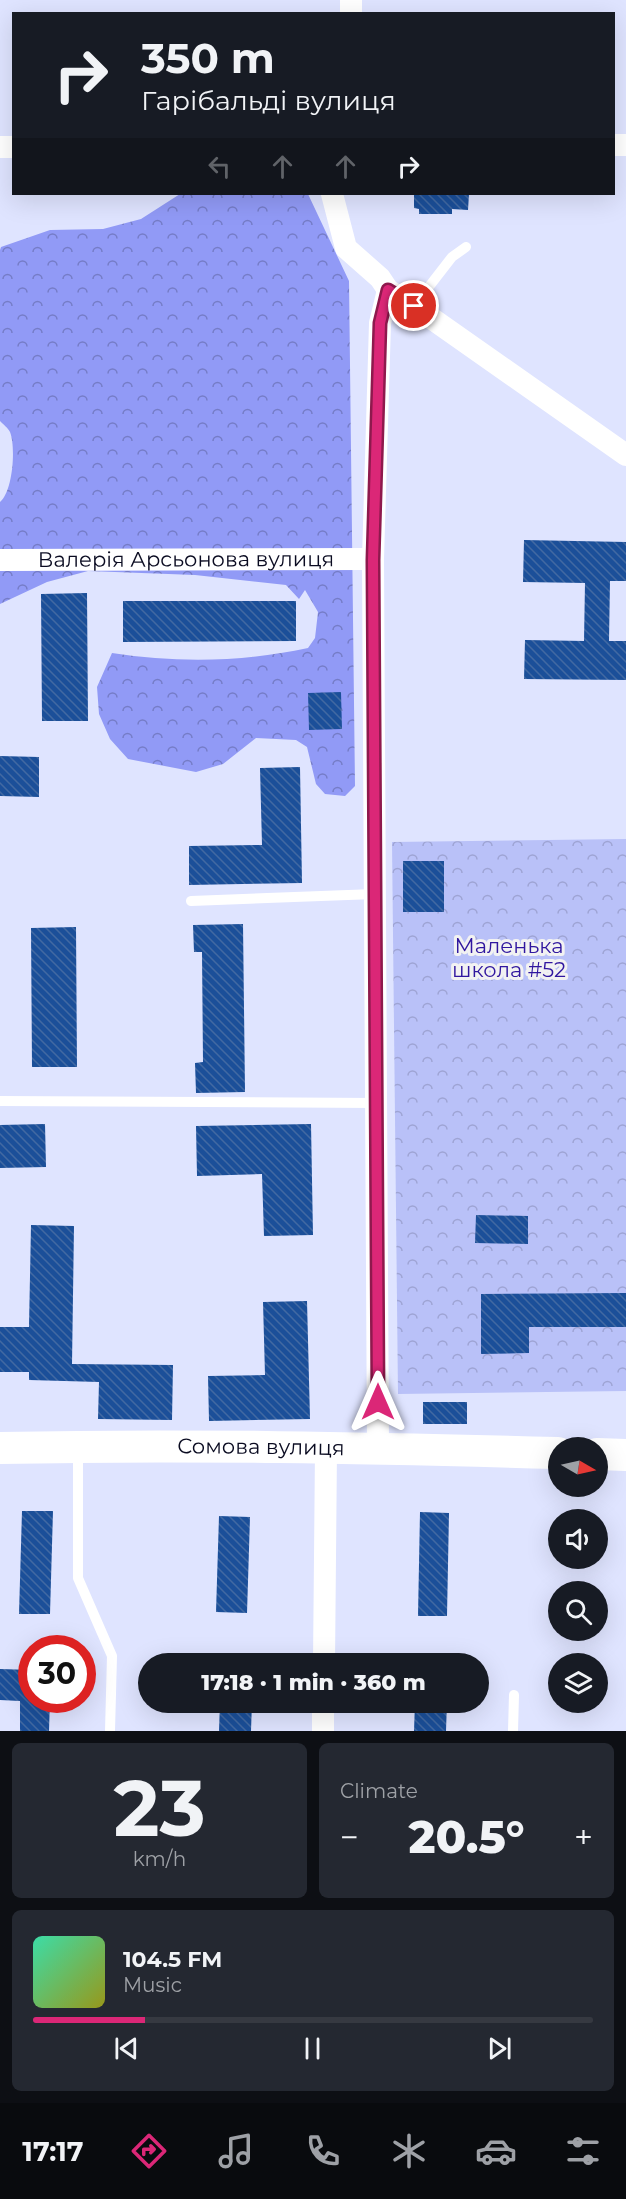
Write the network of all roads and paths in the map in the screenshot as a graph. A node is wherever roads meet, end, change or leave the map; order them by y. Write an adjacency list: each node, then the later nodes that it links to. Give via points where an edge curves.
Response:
1 (333, 195): 3 (street, via 346,248)
2 (466, 247): 4 (lane, via 452,257)
3 (388, 290): 4 (street); 7 (street, via 380,323)
4 (414, 306): 5 (street)
5 (626, 455)
6 (0, 560): 7 (street, Валерія Арсьонова вулиця)
7 (373, 560): 8 (street)
8 (375, 894): 9 (lane); 11 (street)
9 (191, 900)
10 (0, 1101): 11 (lane)
11 (376, 1103): 15 (street)
12 (78, 1446): 13 (main road, Сомова вулиця); 14 (main road, Сомова вулиця); 22 (lane, via 78,1578 112,1656)
13 (0, 1448)
14 (326, 1449): 15 (main road, Сомова вулиця); 19 (street)
15 (378, 1449): 16 (main road, Сомова вулиця)
16 (548, 1453)
17 (608, 1454): 18 (main road)
18 (626, 1455)
19 (324, 1653)
20 (514, 1695): 24 (lane)
21 (323, 1713): 23 (street)
22 (110, 1731)
23 (323, 1731)
24 (513, 1731)

